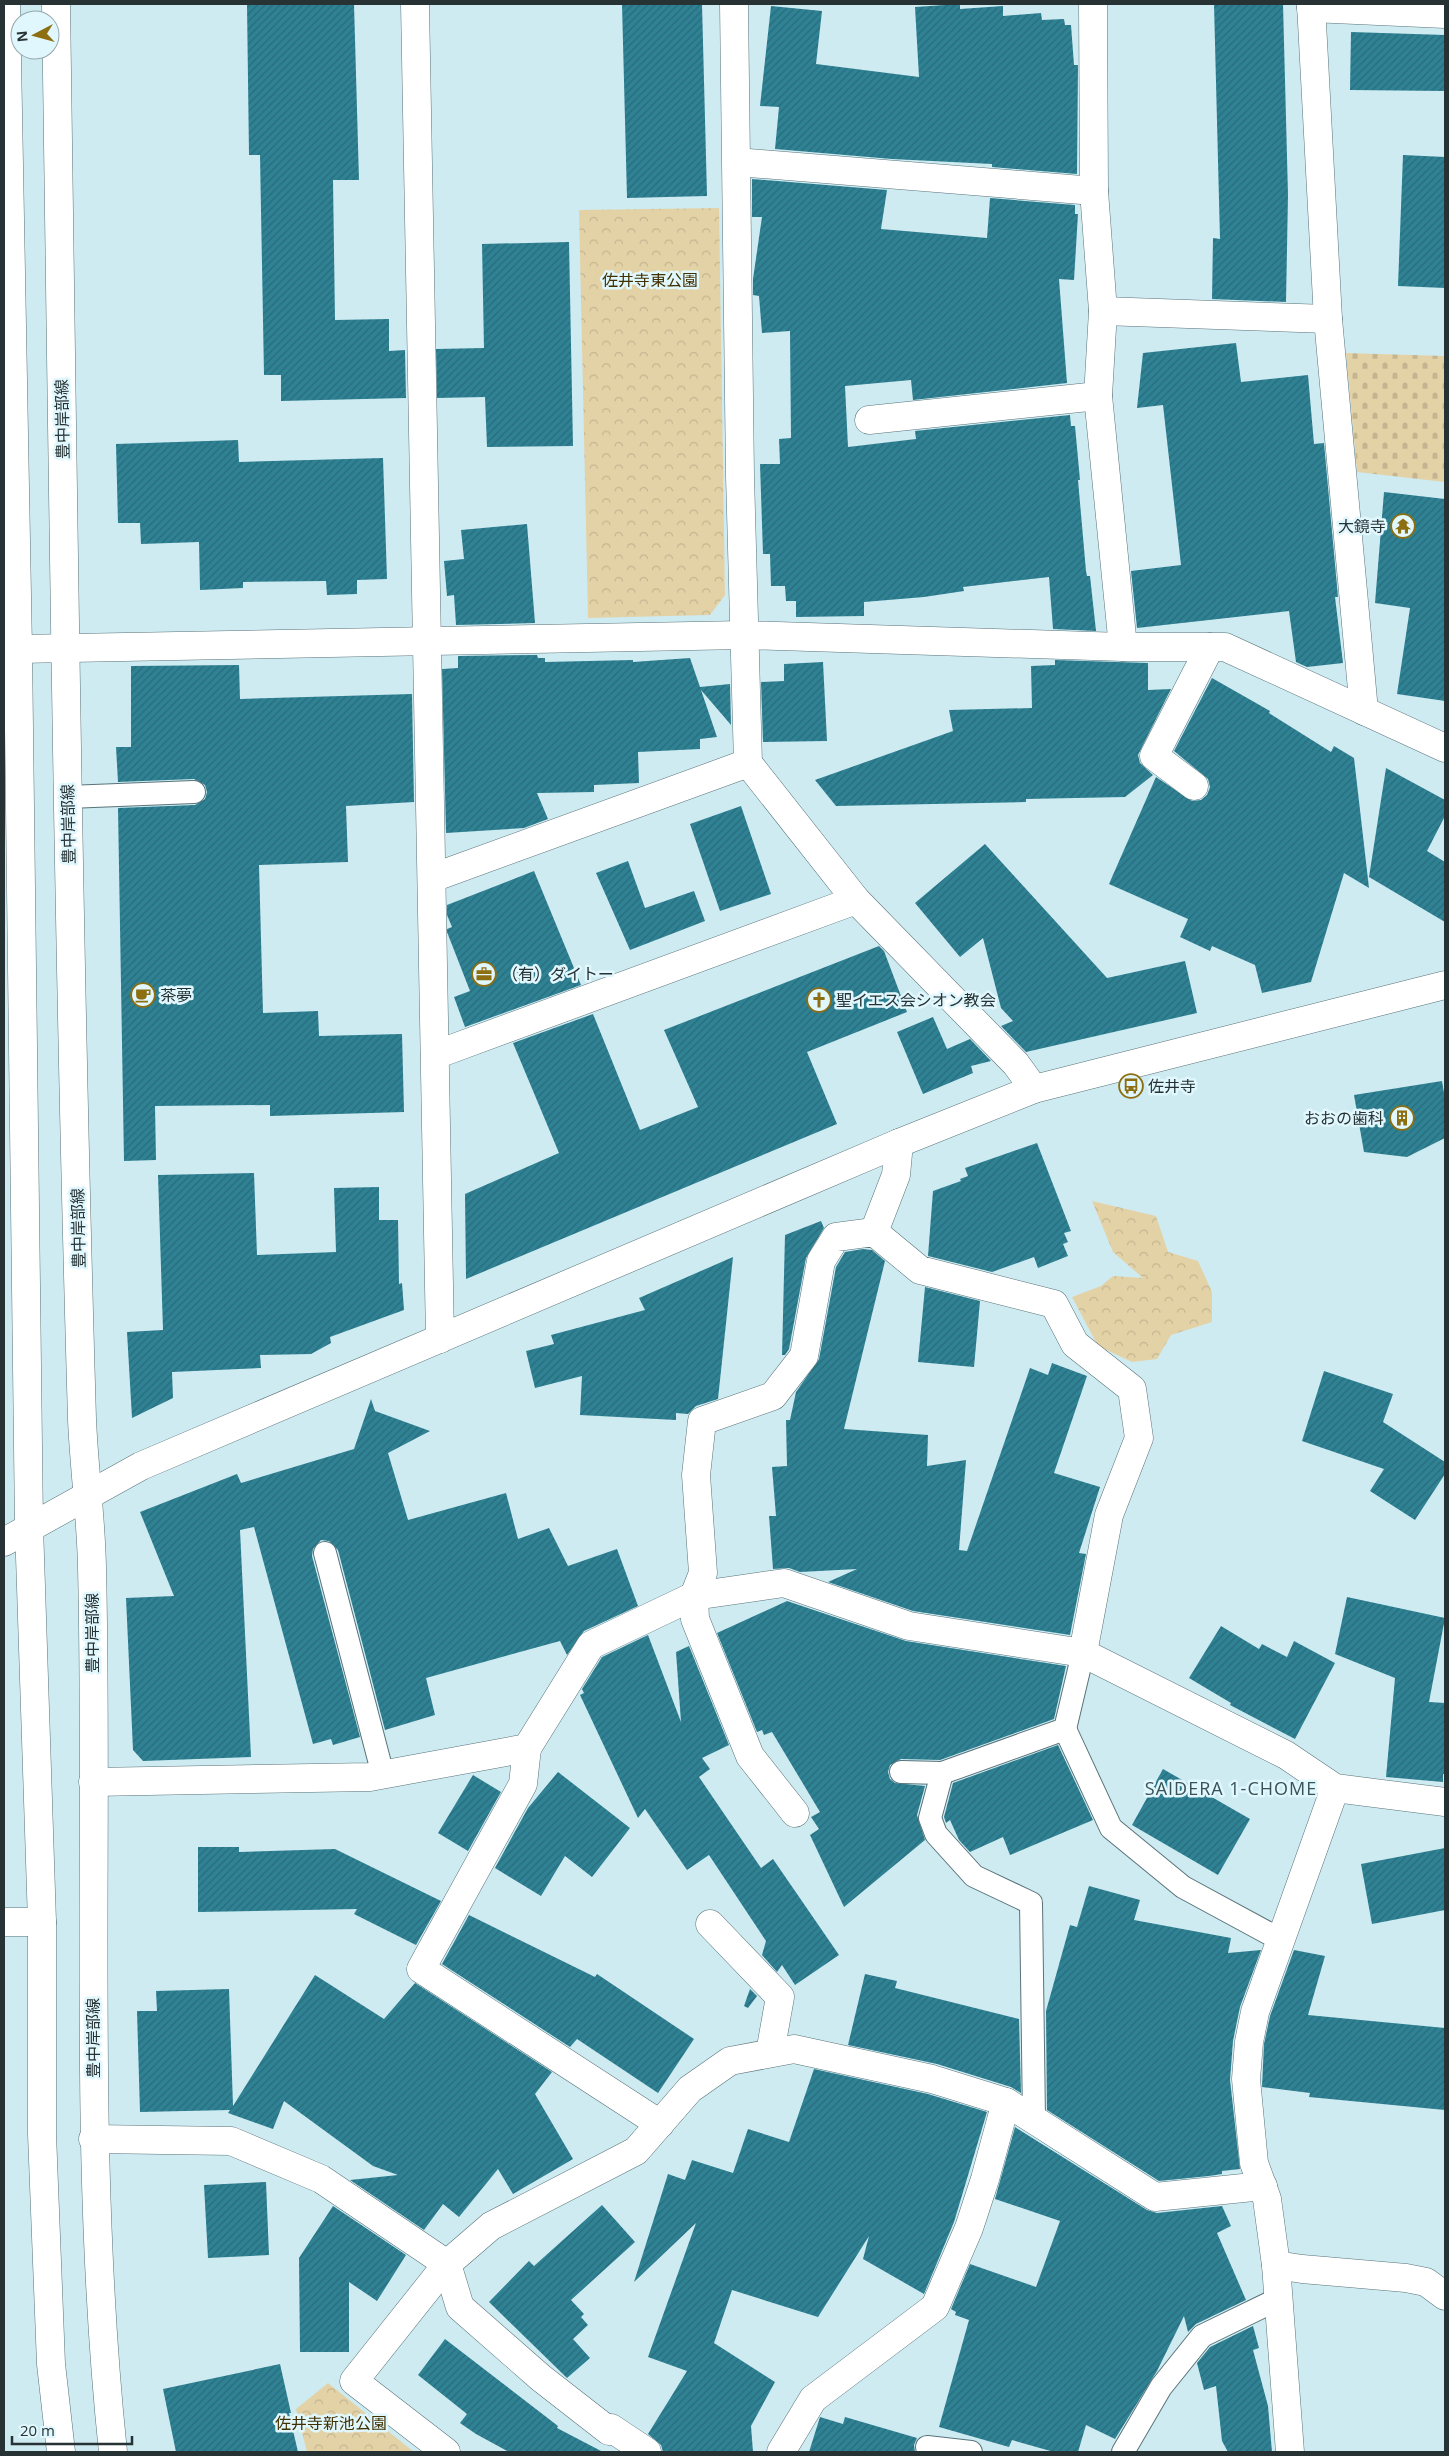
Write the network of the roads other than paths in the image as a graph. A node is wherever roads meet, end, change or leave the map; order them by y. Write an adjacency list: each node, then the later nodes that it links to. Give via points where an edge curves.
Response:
1 (6, 4): 10 (street)
2 (56, 4): 17 (street, 豊中岸部線)
3 (415, 4): 16 (street)
4 (734, 4): 8 (street)
5 (1092, 4): 9 (street)
6 (1311, 6): 7 (street); 12 (street)
7 (1445, 14)
8 (737, 162): 9 (street); 15 (street)
9 (1094, 191): 11 (street)
10 (8, 278): 20 (street)
11 (1103, 312): 12 (street); 13 (street)
12 (1328, 319): 21 (street)
13 (1098, 396): 14 (street); 18 (street)
14 (869, 420)
15 (744, 635): 16 (street); 18 (street); 23 (street)
16 (425, 640): 17 (street); 27 (street)
17 (64, 647): 20 (street); 26 (street, 豊中岸部線)
18 (1123, 647): 19 (street)
19 (1210, 647): 21 (street, via 1226,648); 24 (street, via 1154,756)
20 (18, 649): 36 (street)
21 (1364, 711): 22 (street)
22 (1445, 748)
23 (748, 763): 27 (street); 28 (street)
24 (1194, 786)
25 (194, 792): 26 (lane)
26 (68, 797): 35 (street, 豊中岸部線, via 82,1428)
27 (432, 878): 30 (street)
28 (856, 900): 30 (street); 31 (street, via 1016,1064)
29 (1445, 985): 31 (street)
30 (435, 1054): 34 (street)
31 (1034, 1089): 32 (street)
32 (899, 1142): 33 (street, via 896,1175); 34 (street)
33 (874, 1232): 39 (street, via 836,1237 821,1261 804,1356 773,1396 702,1421 696,1475 703,1573); 40 (street, via 920,1270 1054,1304 1075,1344 1132,1389 1139,1438 1109,1515)
34 (440, 1339): 35 (street, via 141,1466)
35 (87, 1496): 36 (street); 46 (street, 豊中岸部線, via 92,1561)
36 (29, 1526): 37 (street); 51 (street)
37 (4, 1542)
38 (325, 1553): 45 (lane)
39 (694, 1596): 40 (street, via 784,1583 909,1626); 42 (street, via 591,1645); 49 (street, via 695,1619 750,1756)
40 (1083, 1653): 41 (lane); 47 (street, via 1286,1755)
41 (1065, 1729): 44 (lane); 53 (lane, via 1110,1828 1183,1887)
42 (527, 1748): 45 (street); 57 (street, via 523,1784 421,1969)
43 (901, 1772): 44 (lane)
44 (942, 1773): 56 (lane, via 930,1818 936,1834 974,1876 1030,1903)
45 (383, 1775): 46 (street, via 370,1778)
46 (93, 1782): 58 (street, 豊中岸部線)
47 (1335, 1788): 48 (street); 53 (street)
48 (1445, 1802)
49 (795, 1812)
50 (4, 1922): 51 (street)
51 (42, 1922): 65 (street, via 42,2134 51,2364)
52 (710, 1924): 54 (street, via 780,1997)
53 (1281, 1940): 59 (street, via 1256,2012 1246,2079 1254,2163)
54 (770, 2053): 55 (street, via 794,2049 932,2079); 57 (street, via 730,2061 690,2089)
55 (1006, 2102): 56 (street); 69 (street, via 969,2228 935,2307 814,2399)
56 (1034, 2119): 59 (street, via 1155,2197)
57 (660, 2124): 60 (street, via 636,2151 491,2226)
58 (93, 2139): 60 (street, via 231,2141 321,2179); 66 (street, 豊中岸部線, via 103,2354)
59 (1263, 2186): 61 (street)
60 (447, 2264): 67 (street, via 354,2380); 68 (street, via 460,2307 578,2407 609,2431 611,2428)
61 (1276, 2265): 62 (street, via 1406,2278 1426,2282); 63 (street)
62 (1445, 2296)
63 (1278, 2299): 71 (lane, via 1202,2336 1161,2387); 72 (street)
64 (927, 2447): 70 (lane)
65 (61, 2452)
66 (113, 2452)
67 (446, 2452)
68 (647, 2452)
69 (781, 2452)
70 (971, 2452)
71 (1123, 2452)
72 (1290, 2452)

